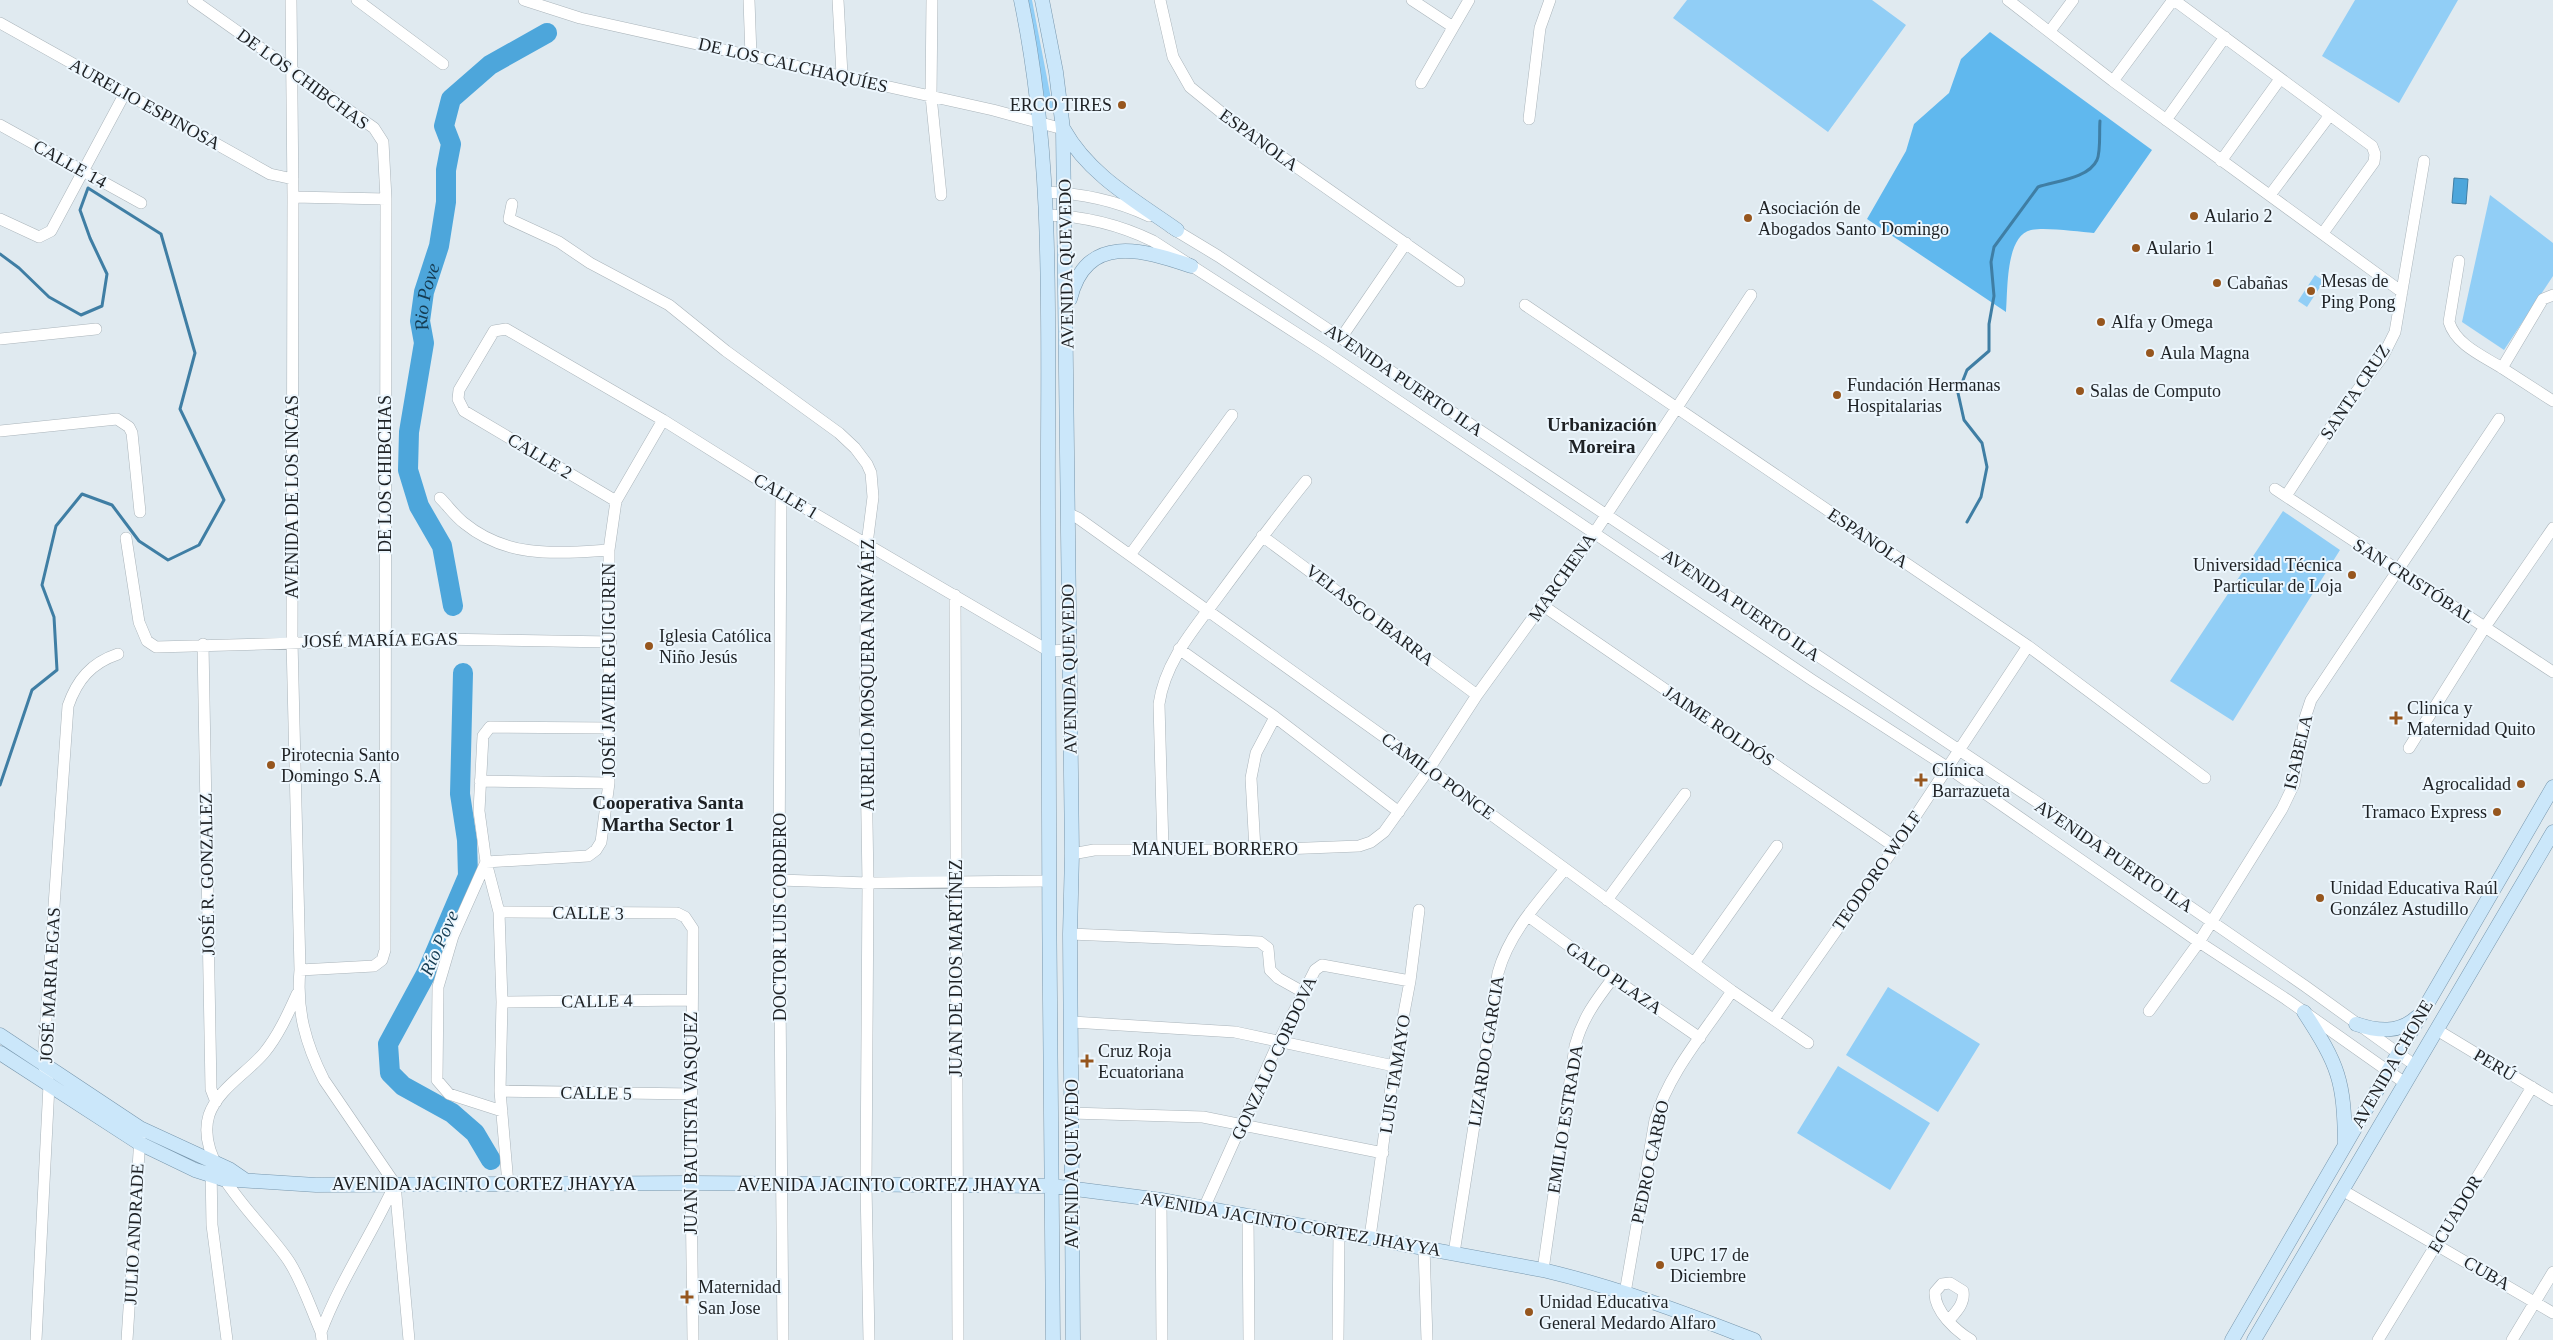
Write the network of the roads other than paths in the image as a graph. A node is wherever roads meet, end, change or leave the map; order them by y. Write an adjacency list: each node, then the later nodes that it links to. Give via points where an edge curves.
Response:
1 (193, 0): 23 (street, DE LOS CHIBCHAS)
2 (291, 0): 23 (street, AVENIDA DE LOS INCAS)
3 (357, 0): 22 (street)
4 (749, 0): 21 (street)
5 (838, 0): 24 (street)
6 (932, 0): 29 (street)
7 (1021, 0): 33 (main road, AVENIDA QUEVEDO)
8 (1042, 0): 35 (main road, AVENIDA QUEVEDO)
9 (1160, 0): 53 (street, ESPANOLA, via 1173,58 1190,87 1238,126)
10 (1412, 0): 18 (street)
11 (1469, 0): 18 (street)
12 (1550, 0): 31 (street, via 1540,28)
13 (2008, 0): 19 (street)
14 (2073, 0): 19 (street)
15 (2174, 0): 20 (street); 26 (street)
16 (526, 2): 21 (street, DE LOS CALCHAQUÍES, via 580,18)
17 (0, 23): 28 (street, AURELIO ESPINOSA)
18 (1453, 27): 27 (street)
19 (2050, 31): 26 (street)
20 (2224, 37): 25 (street); 32 (street)
21 (751, 56): 24 (street, DE LOS CALCHAQUÍES)
22 (443, 64)
23 (292, 70): 39 (street, AVENIDA DE LOS INCAS); 45 (street, DE LOS CHIBCHAS, via 374,128 383,142)
24 (842, 75): 29 (street, DE LOS CALCHAQUÍES)
25 (2280, 79): 30 (street); 36 (street)
26 (2113, 81): 32 (street)
27 (1421, 83)
28 (125, 93): 38 (street); 39 (street, AURELIO ESPINOSA, via 270,174)
29 (931, 96): 33 (street, DE LOS CALCHAQUÍES); 42 (street)
30 (2330, 116): 43 (street); 52 (street, via 2372,146 2375,154 2374,162)
31 (1529, 119)
32 (2166, 120): 36 (street)
33 (1040, 121): 35 (street, DE LOS CALCHAQUÍES); 40 (main road, AVENIDA QUEVEDO)
34 (0, 125): 38 (street, CALLE 14)
35 (1063, 129): 41 (main road, AVENIDA QUEVEDO); 51 (main road, via 1074,149 1095,170)
36 (2221, 161): 43 (street)
37 (2424, 161): 57 (street, SANTA CRUZ)
38 (83, 170): 46 (street, CALLE 14); 50 (street, via 51,231 45,235 32,236)
39 (293, 179): 44 (street, AVENIDA DE LOS INCAS)
40 (1044, 192): 41 (street, AVENIDA PUERTO ILA); 48 (main road, AVENIDA QUEVEDO)
41 (1065, 193): 49 (main road, AVENIDA QUEVEDO); 51 (street, AVENIDA PUERTO ILA, via 1132,208)
42 (941, 195)
43 (2270, 195): 52 (street)
44 (293, 197): 45 (street); 95 (street, AVENIDA DE LOS INCAS)
45 (386, 199): 94 (street, DE LOS CHIBCHAS)
46 (140, 203)
47 (512, 204): 86 (street, AURELIO MOSQUERA NARVÁEZ, via 509,219 559,242 590,264 669,305 855,448 867,464 872,481)
48 (1046, 215): 49 (street, AVENIDA PUERTO ILA); 101 (main road, AVENIDA QUEVEDO)
49 (1064, 215): 55 (street, AVENIDA PUERTO ILA, via 1126,228); 61 (main road, AVENIDA QUEVEDO)
50 (0, 219)
51 (1176, 230): 63 (street, AVENIDA PUERTO ILA)
52 (2323, 233): 57 (street)
53 (1406, 243): 56 (street, ESPANOLA); 63 (street)
54 (2459, 261): 65 (street, via 2449,322 2451,330 2459,340)
55 (1191, 266): 61 (main road, via 1155,254 1108,253 1096,258 1079,275); 83 (street, AVENIDA PUERTO ILA)
56 (1459, 281)
57 (2402, 292): 76 (street, SANTA CRUZ, via 2395,332 2382,356)
58 (1751, 295): 67 (street, MARCHENA)
59 (2553, 295): 65 (street, via 2543,299)
60 (1525, 305): 67 (street, ESPANOLA)
61 (1067, 314): 80 (main road, AVENIDA QUEVEDO)
62 (96, 329): 64 (street)
63 (1341, 338): 81 (street, AVENIDA PUERTO ILA)
64 (0, 339)
65 (2502, 368): 66 (street)
66 (2553, 401)
67 (1676, 407): 81 (street, MARCHENA); 98 (street, ESPANOLA)
68 (464, 411): 71 (street, CALLE 1, via 458,390 490,336 494,331 506,329); 78 (street, CALLE 2)
69 (1232, 415): 88 (street)
70 (2498, 419): 89 (street, ISABELA)
71 (663, 420): 75 (street, CALLE 1); 78 (street, JOSÉ JAVIER EGUIGUREN)
72 (0, 432): 79 (street, via 117,419 132,433)
73 (1306, 481): 84 (street)
74 (2275, 489): 76 (street, SAN CRISTÓBAL)
75 (781, 494): 86 (street, CALLE 1); 126 (street, DOCTOR LUIS CORDERO)
76 (2286, 496): 89 (street, SAN CRISTÓBAL)
77 (440, 498): 87 (street, via 482,536 507,546 546,553)
78 (616, 501): 87 (street, JOSÉ JAVIER EGUIGUREN)
79 (140, 512)
80 (1066, 513): 88 (street, CAMILO PONCE); 100 (main road, AVENIDA QUEVEDO)
81 (1606, 513): 83 (street, MARCHENA); 108 (street, AVENIDA PUERTO ILA)
82 (2553, 528): 93 (street)
83 (1594, 532): 91 (street, MARCHENA); 109 (street, AVENIDA PUERTO ILA)
84 (1262, 536): 92 (street); 104 (street, VELASCO IBARRA)
85 (126, 538): 97 (street, JOSÉ MARÍA EGAS, via 143,635 150,644 158,647)
86 (867, 544): 90 (street, CALLE 1); 129 (street, AURELIO MOSQUERA NARVÁEZ)
87 (609, 550): 96 (street, JOSÉ JAVIER EGUIGUREN)
88 (1130, 555): 92 (street, CAMILO PONCE)
89 (2397, 570): 93 (street, SAN CRISTÓBAL); 135 (street, ISABELA, via 2311,700 2294,784)
90 (955, 595): 101 (street, CALLE 1); 127 (street, JUAN DE DIOS MARTÍNEZ)
91 (1542, 605): 104 (street, MARCHENA); 120 (street, JAIME ROLDÓS)
92 (1208, 610): 99 (street); 110 (street, CAMILO PONCE)
93 (2485, 628): 103 (street, SAN CRISTÓBAL); 107 (street)
94 (384, 640): 95 (street, JOSÉ MARÍA EGAS); 96 (street, JOSÉ MARÍA EGAS, via 476,638); 139 (street, DE LOS CHIBCHAS, via 385,950 382,960 374,966)
95 (292, 642): 97 (street, JOSÉ MARÍA EGAS); 139 (street, AVENIDA DE LOS INCAS)
96 (611, 642): 106 (street, JOSÉ JAVIER EGUIGUREN)
97 (203, 644): 170 (street, JOSÉ R. GONZALEZ, via 211,1089)
98 (2028, 646): 108 (street, TEODORO WOLF); 111 (street, ESPANOLA)
99 (1179, 649): 105 (street); 121 (street, via 1162,684 1159,704)
100 (1069, 650): 101 (street); 123 (main road, AVENIDA QUEVEDO)
101 (1049, 651): 128 (main road, AVENIDA QUEVEDO)
102 (118, 654): 160 (street, JOSÉ MARIA EGAS, via 91,667 73,692 68,706)
103 (2553, 672)
104 (1477, 695): 110 (street, MARCHENA)
105 (1275, 718): 116 (street); 122 (street, via 1256,754 1251,778)
106 (610, 728): 112 (street, via 490,727 483,736); 113 (street, JOSÉ JAVIER EGUIGUREN)
107 (2409, 748)
108 (1958, 752): 109 (street, TEODORO WOLF); 135 (street, AVENIDA PUERTO ILA, via 2064,820)
109 (1947, 767): 120 (street, TEODORO WOLF); 137 (street, AVENIDA PUERTO ILA)
110 (1429, 769): 116 (street, MARCHENA); 125 (street, CAMILO PONCE)
111 (2205, 778)
112 (480, 781): 113 (street); 124 (street, via 479,811)
113 (609, 783): 124 (street, JOSÉ JAVIER EGUIGUREN, via 601,842 588,856)
114 (2553, 787): 148 (main road, AVENIDA CHONE)
115 (1686, 794): 130 (street)
116 (1399, 812): 118 (street, MARCHENA, via 1384,832)
117 (2553, 832): 153 (main road, AVENIDA CHONE)
118 (1359, 846): 122 (street, MANUEL BORRERO)
119 (1777, 846): 138 (street)
120 (1895, 847): 150 (street, TEODORO WOLF)
121 (1163, 849): 122 (street, MANUEL BORRERO); 123 (street, MANUEL BORRERO, via 1094,850)
122 (1255, 850)
123 (1072, 854): 136 (main road, AVENIDA QUEVEDO)
124 (486, 862): 132 (street); 171 (street, via 454,936 438,987 435,1069 436,1080 449,1094)
125 (1564, 868): 130 (street, CAMILO PONCE); 134 (street, LIZARDO GARCIA)
126 (779, 880): 129 (street); 183 (street, DOCTOR LUIS CORDERO)
127 (956, 881): 128 (street); 129 (street); 181 (street, JUAN DE DIOS MARTÍNEZ)
128 (1049, 881): 185 (main road, AVENIDA QUEVEDO)
129 (868, 883): 184 (street, AURELIO MOSQUERA NARVÁEZ)
130 (1608, 900): 138 (street, CAMILO PONCE)
131 (1420, 910): 141 (street, LUIS TAMAYO)
132 (499, 912): 133 (street, CALLE 3); 146 (street)
133 (677, 913): 145 (street, JUAN BAUTISTA VASQUEZ, via 685,917 693,929)
134 (1528, 916): 140 (street, GALO PLAZA); 195 (street, LIZARDO GARCIA, via 1507,948 1498,973)
135 (2212, 923): 137 (street, ISABELA); 152 (street, AVENIDA PUERTO ILA)
136 (1070, 934): 143 (street, via 1260,942 1268,948 1270,970); 151 (main road, AVENIDA QUEVEDO)
137 (2199, 942): 147 (street, ISABELA); 149 (street, AVENIDA PUERTO ILA)
138 (1694, 963): 142 (street, CAMILO PONCE)
139 (300, 970): 144 (street, AVENIDA DE LOS INCAS)
140 (1613, 978): 155 (street, GALO PLAZA); 196 (street, EMILIO ESTRADA, via 1588,1012 1575,1046)
141 (1410, 981): 143 (street, GONZALO CORDOVA, via 1322,965 1315,970); 161 (street, LUIS TAMAYO)
142 (1732, 991): 150 (street, CAMILO PONCE); 155 (street, PEDRO CARBO)
143 (1303, 992): 156 (street, GONZALO CORDOVA)
144 (297, 994): 170 (street, AVENIDA DE LOS INCAS, via 264,1053); 180 (street, AVENIDA DE LOS INCAS, via 304,1032 324,1080)
145 (691, 1000): 146 (street, CALLE 4); 168 (street, JUAN BAUTISTA VASQUEZ)
146 (502, 1002): 167 (street)
147 (2149, 1011)
148 (2423, 1011): 152 (main road, via 2410,1023 2390,1030); 158 (main road, AVENIDA CHONE)
149 (2304, 1012): 163 (street, AVENIDA PUERTO ILA); 176 (main road, via 2332,1056 2339,1075 2343,1090)
150 (1774, 1019): 157 (street, CAMILO PONCE)
151 (1072, 1022): 156 (street, via 1235,1032); 172 (main road, AVENIDA QUEVEDO)
152 (2356, 1024): 158 (street, AVENIDA PUERTO ILA)
153 (2437, 1030): 162 (main road, AVENIDA CHONE); 166 (street, PERÚ)
154 (0, 1035): 160 (main road, AVENIDA JACINTO CORTEZ JHAYYA)
155 (1700, 1038): 198 (street, PEDRO CARBO, via 1669,1083 1655,1120)
156 (1279, 1041): 161 (street); 173 (street, GONZALO CORDOVA)
157 (1808, 1043)
158 (2398, 1053): 162 (street, AVENIDA PUERTO ILA); 163 (main road, AVENIDA CHONE)
159 (0, 1054): 165 (main road, AVENIDA JACINTO CORTEZ JHAYYA)
160 (43, 1063): 165 (street, JOSÉ MARIA EGAS); 174 (main road, AVENIDA JACINTO CORTEZ JHAYYA)
161 (1394, 1066): 177 (street, LUIS TAMAYO)
162 (2416, 1066): 164 (main road, AVENIDA CHONE)
163 (2388, 1071): 164 (street, AVENIDA PUERTO ILA); 176 (main road, AVENIDA CHONE)
164 (2405, 1083): 187 (main road, AVENIDA CHONE)
165 (49, 1085): 175 (main road, AVENIDA JACINTO CORTEZ JHAYYA); 205 (street, JOSÉ MARIA EGAS)
166 (2532, 1087): 169 (street, PERÚ); 193 (street, ECUADOR)
167 (500, 1091): 168 (street, CALLE 5); 171 (street)
168 (691, 1094): 179 (street, JUAN BAUTISTA VASQUEZ)
169 (2553, 1100)
170 (216, 1102): 178 (street, AVENIDA DE LOS INCAS, via 209,1116 208,1130 208,1147)
171 (502, 1111): 182 (street)
172 (1071, 1113): 173 (street, via 1203,1117); 186 (main road, AVENIDA QUEVEDO)
173 (1241, 1126): 177 (street); 189 (street, GONZALO CORDOVA)
174 (140, 1128): 175 (street, JULIO ANDRADE); 178 (main road, AVENIDA JACINTO CORTEZ JHAYYA)
175 (139, 1143): 178 (main road, AVENIDA JACINTO CORTEZ JHAYYA); 206 (street, JULIO ANDRADE)
176 (2345, 1145): 204 (main road, AVENIDA CHONE)
177 (1383, 1153): 192 (street, LUIS TAMAYO)
178 (215, 1170): 180 (main road, AVENIDA JACINTO CORTEZ JHAYYA, via 246,1180 316,1185); 202 (street, AVENIDA DE LOS INCAS, via 290,1263); 207 (street, via 212,1225)
179 (691, 1183): 182 (main road, AVENIDA JACINTO CORTEZ JHAYYA); 183 (main road, AVENIDA JACINTO CORTEZ JHAYYA); 209 (street, JUAN BAUTISTA VASQUEZ)
180 (395, 1184): 182 (main road, AVENIDA JACINTO CORTEZ JHAYYA); 202 (street, AVENIDA DE LOS INCAS, via 344,1280); 208 (street)
181 (957, 1184): 184 (main road, AVENIDA JACINTO CORTEZ JHAYYA); 185 (main road, AVENIDA JACINTO CORTEZ JHAYYA); 212 (street, JUAN DE DIOS MARTÍNEZ)
182 (503, 1185)
183 (782, 1185): 184 (main road, AVENIDA JACINTO CORTEZ JHAYYA); 210 (street, DOCTOR LUIS CORDERO)
184 (866, 1185): 211 (street, AURELIO MOSQUERA NARVÁEZ)
185 (1052, 1186): 186 (main road, AVENIDA JACINTO CORTEZ JHAYYA); 213 (main road, AVENIDA QUEVEDO)
186 (1072, 1188): 188 (main road, AVENIDA JACINTO CORTEZ JHAYYA); 214 (main road, AVENIDA QUEVEDO)
187 (2342, 1190): 193 (street, CUBA); 221 (main road, AVENIDA CHONE)
188 (1161, 1200): 189 (main road, AVENIDA JACINTO CORTEZ JHAYYA); 215 (street)
189 (1204, 1208): 190 (main road, AVENIDA JACINTO CORTEZ JHAYYA)
190 (1248, 1216): 191 (main road, AVENIDA JACINTO CORTEZ JHAYYA); 216 (street)
191 (1339, 1232): 192 (main road, AVENIDA JACINTO CORTEZ JHAYYA); 217 (street)
192 (1370, 1237): 194 (main road, AVENIDA JACINTO CORTEZ JHAYYA)
193 (2437, 1244): 199 (street, CUBA); 222 (street, ECUADOR)
194 (1424, 1247): 195 (main road, AVENIDA JACINTO CORTEZ JHAYYA); 218 (street)
195 (1454, 1253): 196 (main road, AVENIDA JACINTO CORTEZ JHAYYA)
196 (1543, 1270): 198 (main road, AVENIDA JACINTO CORTEZ JHAYYA)
197 (2553, 1272): 199 (street)
198 (1625, 1293): 203 (main road, AVENIDA JACINTO CORTEZ JHAYYA)
199 (2535, 1300): 200 (street, CUBA); 223 (street)
200 (2553, 1313)
201 (1949, 1320): 220 (street, via 1958,1332)
202 (321, 1336)
203 (1734, 1337): 219 (main road, AVENIDA JACINTO CORTEZ JHAYYA)
204 (2237, 1338)
205 (36, 1340)
206 (127, 1340)
207 (227, 1340)
208 (409, 1340)
209 (693, 1340)
210 (783, 1340)
211 (869, 1340)
212 (958, 1340)
213 (1053, 1340)
214 (1073, 1340)
215 (1162, 1340)
216 (1249, 1340)
217 (1338, 1340)
218 (1428, 1340)
219 (1754, 1340)
220 (1971, 1340)
221 (2254, 1340)
222 (2378, 1340)
223 (2512, 1340)

